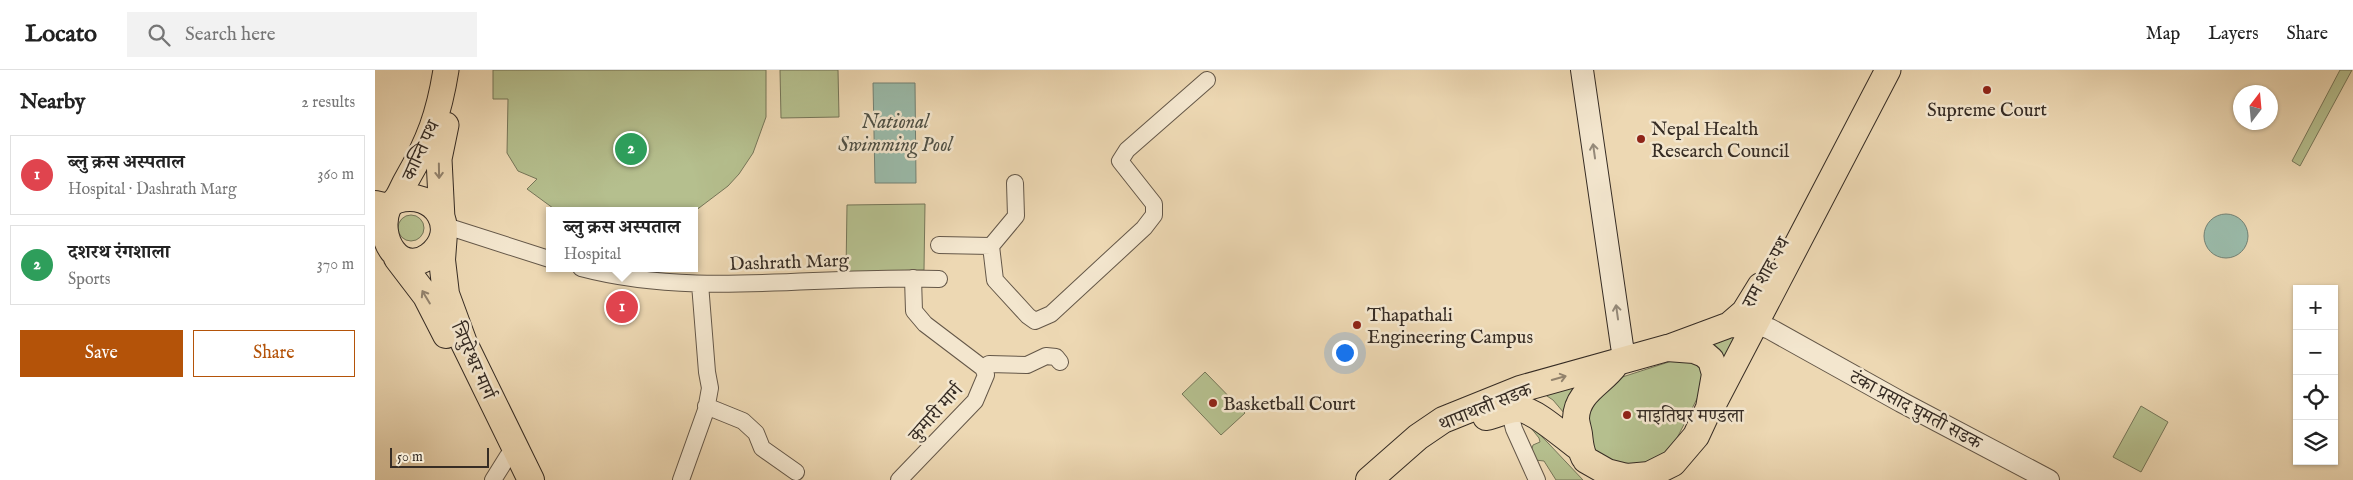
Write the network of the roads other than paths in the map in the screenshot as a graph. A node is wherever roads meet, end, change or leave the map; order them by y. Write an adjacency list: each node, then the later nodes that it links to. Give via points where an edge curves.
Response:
1 (446, 70): 8 (main road, कान्ति पथ, via 437,114 425,148)
2 (456, 70): 9 (main road, कान्ति पथ, one-way to 9, via 439,159)
3 (1582, 70): 22 (main road, one-way to 3)
4 (1869, 70): 19 (main road, राम शाह पथ, via 1754,298)
5 (1888, 70): 20 (main road, राम शाह पथ)
6 (1207, 80): 12 (street, via 1127,150 1120,160 1153,204 1154,215 1051,314 1035,321 995,280)
7 (1015, 183): 12 (street, via 1016,216)
8 (387, 204): 9 (highway, via 415,197 424,199 438,211); 10 (highway)
9 (443, 226): 13 (highway, via 441,243 427,258 417,261); 14 (street); 28 (highway, त्रिपुरेश्वर मार्ग, via 441,260 446,294)
10 (378, 234): 13 (highway)
11 (939, 244): 12 (street)
12 (991, 246)
13 (397, 258): 28 (highway, त्रिपुरेश्वर मार्ग, one-way to 13, via 426,296)
14 (546, 258)
15 (596, 272): 18 (street, Dashrath Marg, via 655,282)
16 (913, 278): 17 (street, Dashrath Marg); 18 (street, Dashrath Marg); 24 (street, via 914,311 925,324)
17 (939, 279)
18 (700, 284): 26 (street, via 710,388)
19 (1729, 324): 20 (main road, राम शाह पथ); 21 (main road)
20 (1753, 332): 27 (main road); 40 (street, टंका प्रसाद घुमती सडक, via 1770,329)
21 (1667, 348): 22 (highway); 27 (highway, via 1694,350 1704,354 1714,365 1714,390)
22 (1622, 361): 25 (highway, थापाथली सडक, one-way to 22); 29 (highway, via 1589,389 1578,409)
23 (1060, 362): 24 (street, via 1056,357 1046,356 1027,365 989,364)
24 (983, 368): 35 (street, कुमारी मार्ग, via 986,375 975,401)
25 (1515, 399): 29 (highway, थापाथली सडक, via 1522,409 1534,414); 36 (highway, थापाथली सडक, via 1443,420 1418,436); 37 (highway, थापाथली सडक, via 1423,449); 38 (street, via 1514,429)
26 (706, 406): 30 (street, via 743,421 755,433 762,448); 34 (street)
27 (1699, 432): 29 (highway, via 1673,463 1649,475 1617,475 1600,469); 39 (highway, via 1687,460)
28 (512, 454): 31 (street); 32 (highway, त्रिपुरेश्वर मार्ग); 33 (highway, त्रिपुरेश्वर मार्ग)
29 (1586, 454)
30 (796, 472)
31 (493, 480)
32 (520, 480)
33 (531, 480)
34 (681, 480)
35 (899, 480)
36 (1369, 480)
37 (1385, 480)
38 (1537, 480)
39 (1683, 480)
40 (2049, 480)

